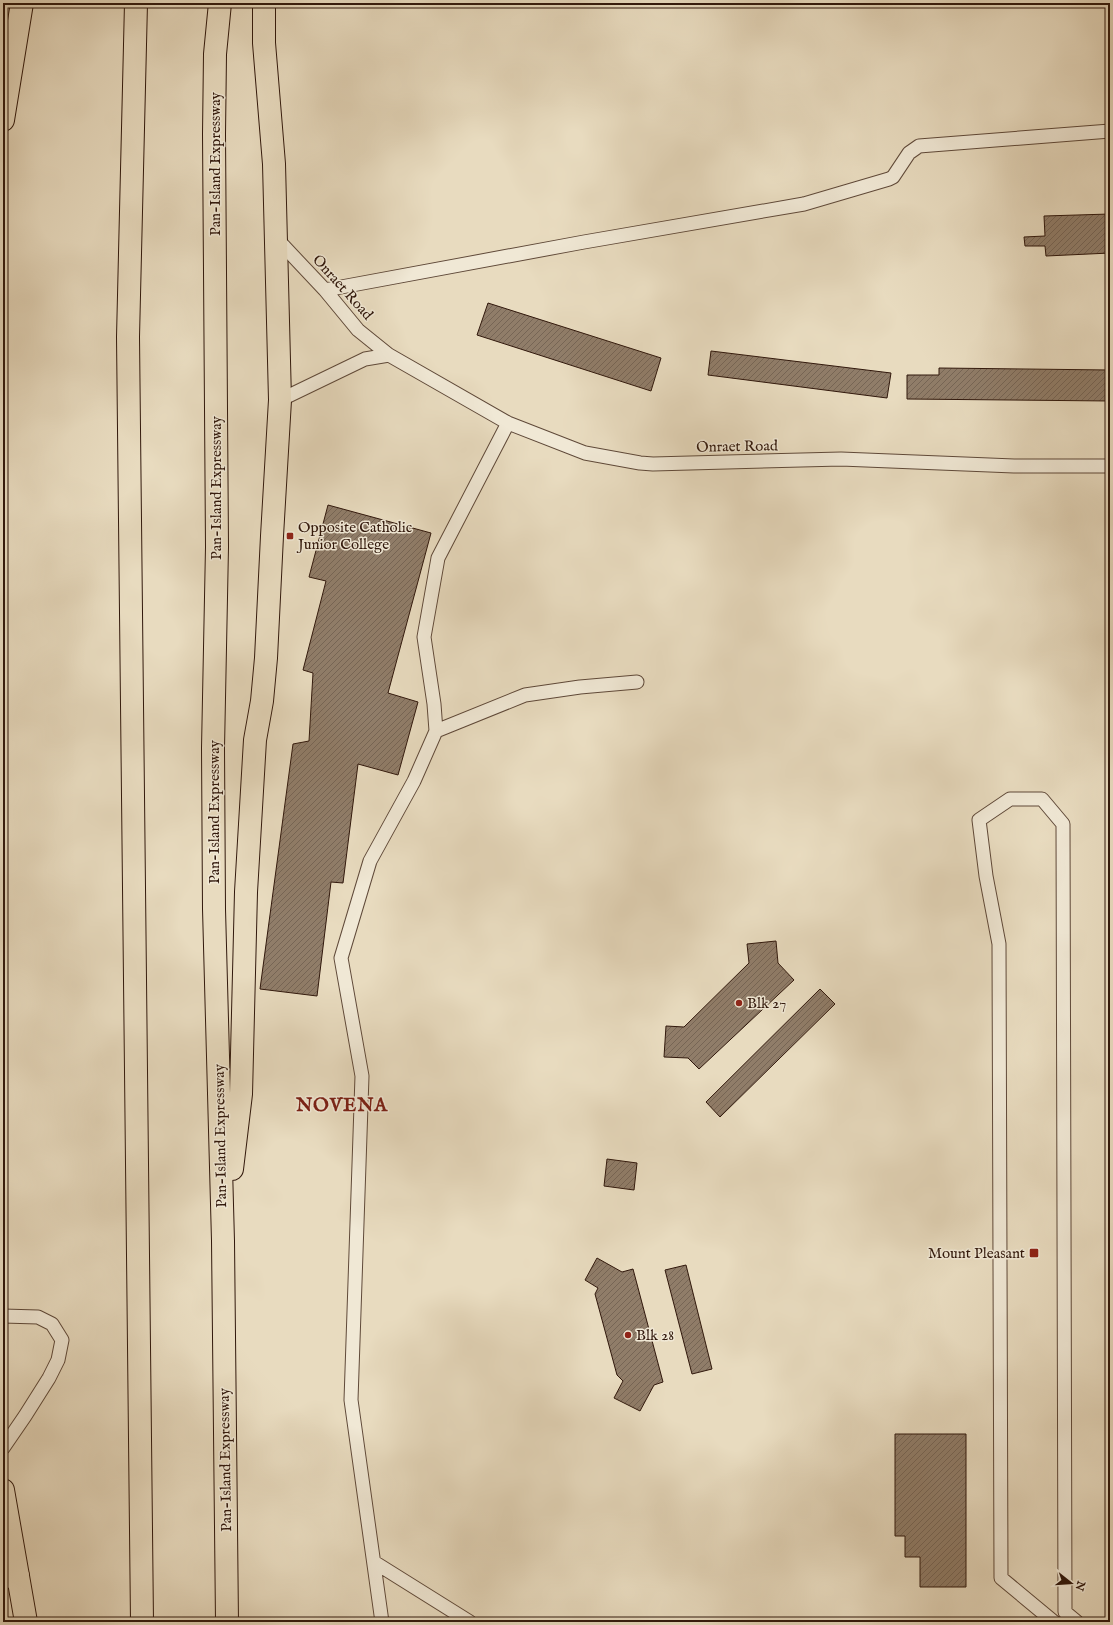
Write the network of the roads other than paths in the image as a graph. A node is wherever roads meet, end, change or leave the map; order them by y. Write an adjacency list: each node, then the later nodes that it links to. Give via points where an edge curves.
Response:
1 (22, 3): 5 (main road)
2 (136, 3): 22 (main road, via 128,345)
3 (220, 3): 15 (main road, Pan-Island Expressway, via 215,54 214,134 217,547 213,756 214,909)
4 (264, 3): 7 (main road, via 264,43 274,164)
5 (3, 120)
6 (1110, 131): 8 (lane, via 919,146 909,153 889,179 804,204)
7 (276, 238): 8 (lane, Onraet Road); 10 (main road)
8 (325, 290): 9 (lane, Onraet Road, via 358,330)
9 (389, 355): 10 (lane, via 365,359); 11 (lane, Onraet Road)
10 (280, 400): 15 (main road, via 266,658 255,740 246,892 241,1094)
11 (508, 423): 12 (lane, Onraet Road, via 585,453 640,463 841,459 1014,466); 14 (lane, via 438,558 424,636)
12 (1110, 466)
13 (637, 682): 14 (lane, via 525,695)
14 (436, 731): 19 (lane, via 414,781 370,861 341,958 362,1076 351,1400)
15 (223, 1241): 23 (main road, Pan-Island Expressway)
16 (3, 1316): 17 (lane, via 38,1317 52,1324 62,1340 58,1360 49,1378)
17 (3, 1448)
18 (3, 1490): 20 (main road)
19 (374, 1562): 24 (lane); 25 (lane)
20 (10, 1577): 21 (main road)
21 (26, 1622)
22 (142, 1622)
23 (227, 1622)
24 (382, 1622)
25 (470, 1622)
26 (1054, 1622): 27 (lane, via 1001,1578 999,944 986,876 979,820 1010,799 1042,799 1063,824 1065,1612)
27 (1077, 1622)

